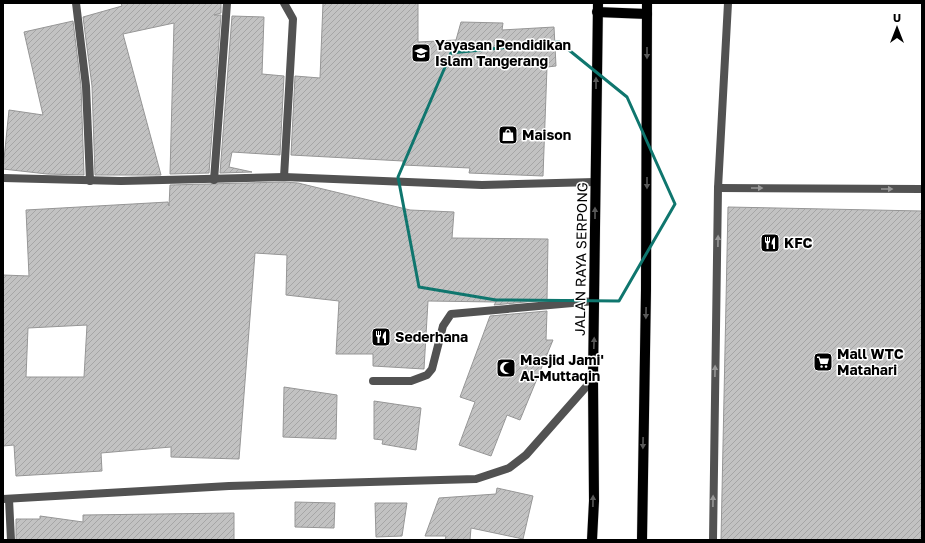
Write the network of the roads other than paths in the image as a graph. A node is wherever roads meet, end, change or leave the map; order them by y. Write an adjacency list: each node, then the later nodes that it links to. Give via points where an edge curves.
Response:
1 (76, 3): 10 (street, via 86,86)
2 (227, 3): 11 (street)
3 (284, 3): 8 (street, via 293,19)
4 (647, 3): 7 (main road)
5 (728, 3): 13 (street)
6 (597, 7): 7 (main road); 12 (main road, JALAN RAYA SERPONG, one-way to 6)
7 (647, 14): 21 (main road, one-way to 21)
8 (284, 177): 11 (street); 12 (street, via 482,185)
9 (3, 178): 10 (street)
10 (90, 180): 11 (street)
11 (214, 180)
12 (595, 182): 15 (main road, JALAN RAYA SERPONG, one-way to 12)
13 (718, 188): 14 (street, one-way to 14); 22 (street, one-way to 13)
14 (922, 189)
15 (595, 301): 16 (main road, JALAN RAYA SERPONG, one-way to 15); 17 (street, via 451,314 443,326 432,369 427,375 411,381)
16 (593, 379): 18 (street, via 526,455 509,468 476,479 229,486); 20 (main road, JALAN RAYA SERPONG, one-way to 16)
17 (373, 381)
18 (6, 499): 19 (street)
19 (11, 540)
20 (592, 540)
21 (642, 540)
22 (713, 540)

